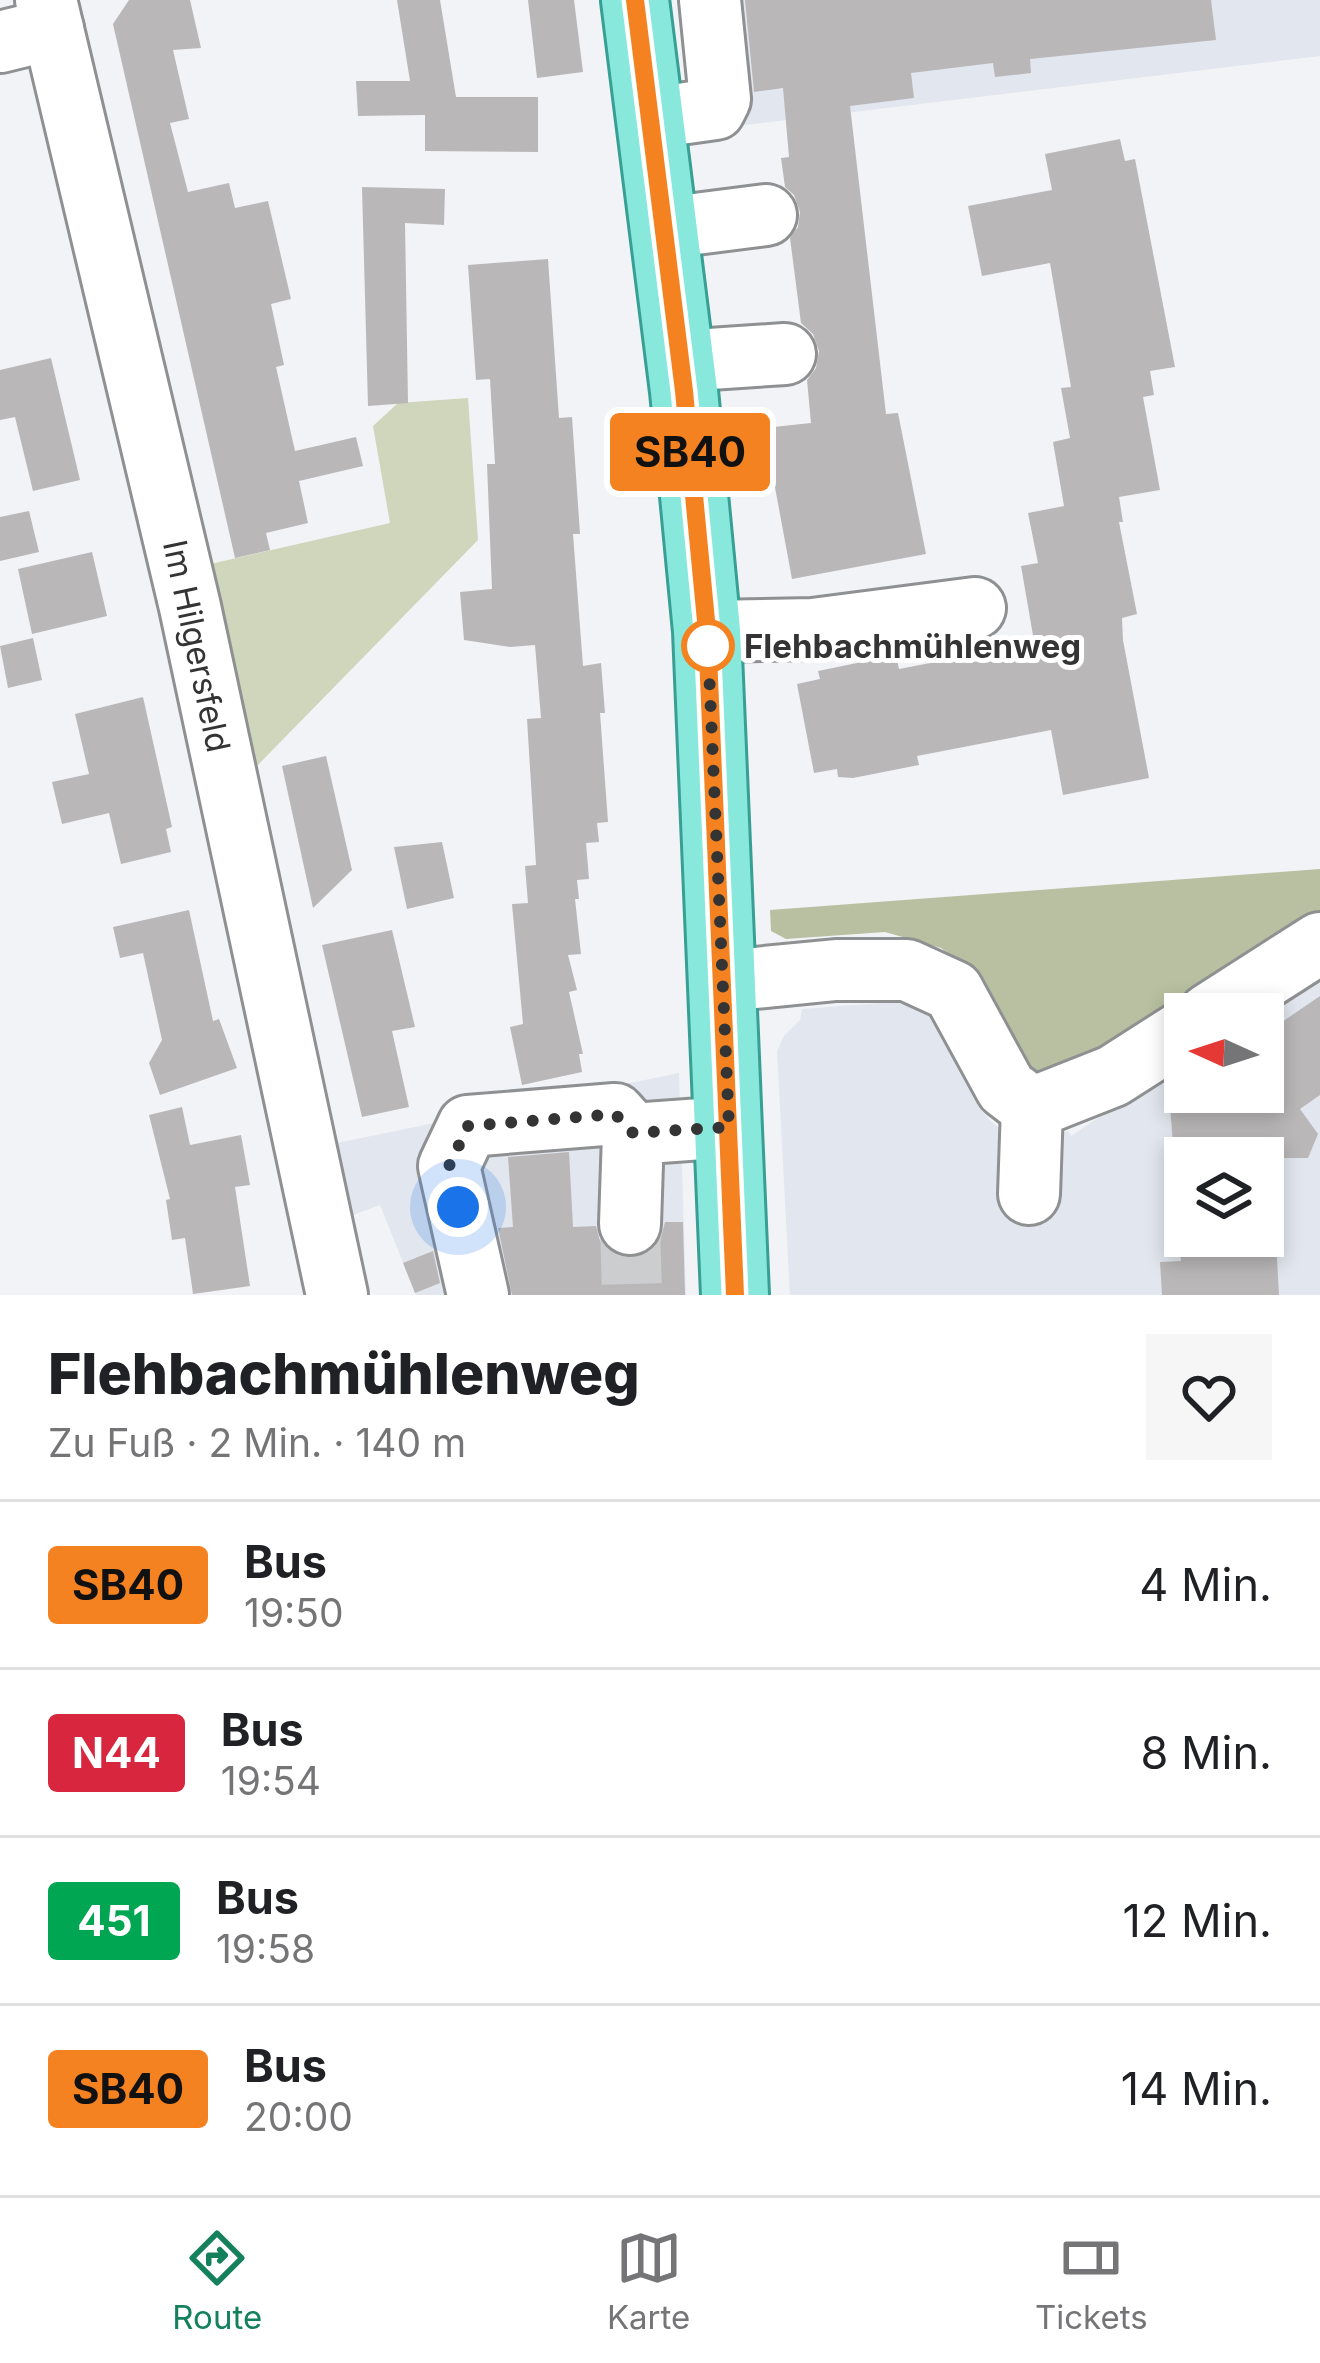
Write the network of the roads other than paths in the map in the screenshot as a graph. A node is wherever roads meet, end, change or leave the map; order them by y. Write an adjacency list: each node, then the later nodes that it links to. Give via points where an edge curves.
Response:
1 (710, 0): 4 (street, via 716,109)
2 (642, 1): 4 (main road)
3 (33, 24): 20 (street, Im Hilgersfeld, via 190,607)
4 (651, 118): 6 (main road)
5 (766, 215): 6 (street)
6 (664, 228): 8 (main road)
7 (785, 354): 8 (street)
8 (680, 361): 10 (main road)
9 (976, 608): 10 (street, via 813,629)
10 (707, 631): 12 (main road)
11 (1320, 943): 13 (street)
12 (724, 981): 15 (street, via 907,970 953,991 1006,1088); 16 (main road)
13 (1242, 993)
14 (1164, 1043): 15 (street, via 1113,1076)
15 (1032, 1108): 18 (street)
16 (729, 1127): 17 (street); 22 (main road)
17 (633, 1133): 19 (street); 21 (street, via 615,1114 468,1126 449,1166)
18 (1029, 1194)
19 (630, 1224)
20 (337, 1295)
21 (478, 1295)
22 (735, 1295)

